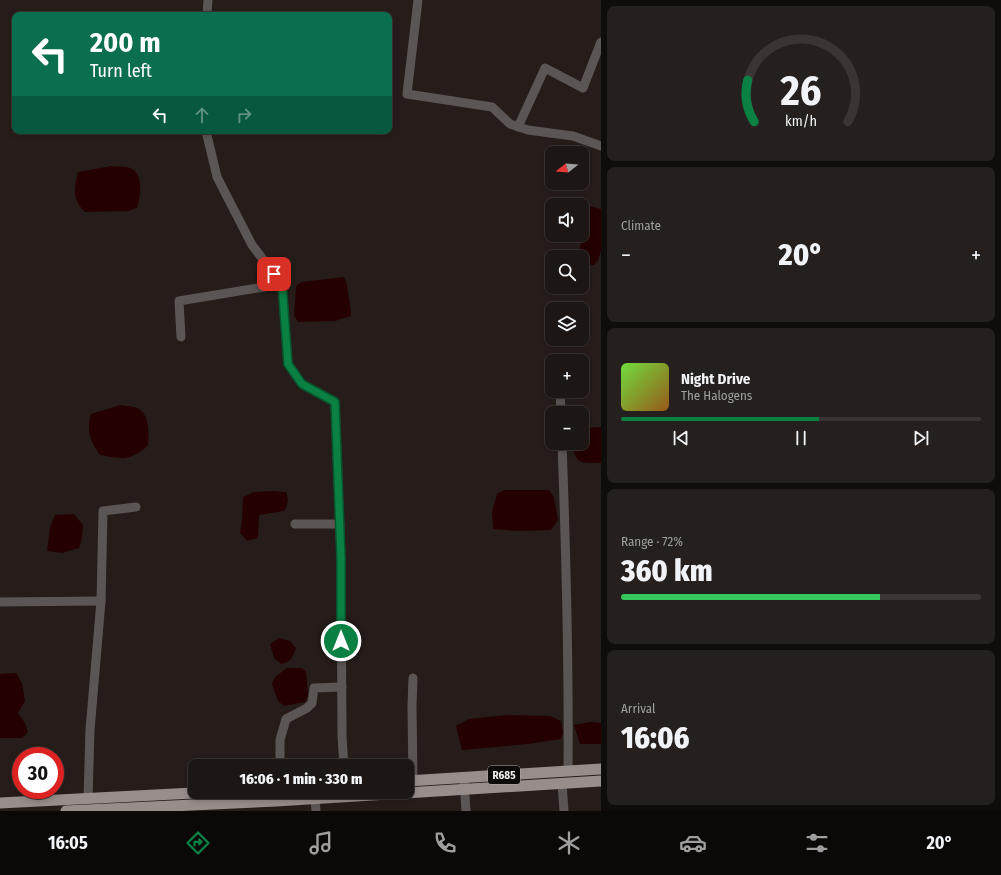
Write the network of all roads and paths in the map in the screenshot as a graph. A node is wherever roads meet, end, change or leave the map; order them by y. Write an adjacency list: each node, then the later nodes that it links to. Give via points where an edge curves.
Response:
1 (208, 0): 3 (street)
2 (418, 0): 5 (street, via 407,94 492,107 510,124)
3 (207, 12)
4 (601, 42): 5 (street, via 583,88 545,68)
5 (518, 127): 7 (street, via 573,136)
6 (207, 134): 8 (street, via 217,177 252,245)
7 (601, 146)
8 (282, 284): 9 (street, via 179,301); 13 (street, via 288,364 302,384 335,402)
9 (181, 337)
10 (562, 450): 22 (street)
11 (136, 507): 14 (street, via 103,511)
12 (295, 524): 13 (street)
13 (340, 524): 17 (street)
14 (100, 601): 15 (street); 29 (street, via 90,730)
15 (0, 602)
16 (413, 678): 20 (street)
17 (342, 687): 18 (street, via 314,688 312,703 286,718 280,740); 19 (street)
18 (280, 759)
19 (344, 759)
20 (411, 759)
21 (601, 769): 22 (main road, R685)
22 (568, 771): 25 (main road, R685)
23 (414, 781): 25 (main road, R685)
24 (601, 781): 26 (main road, R685)
25 (465, 783): 26 (main road, R685); 27 (main road, R685); 36 (street)
26 (562, 783): 37 (street)
27 (414, 788)
28 (188, 793): 29 (main road)
29 (88, 799): 32 (main road)
30 (306, 799): 33 (main road, R685)
31 (315, 799): 35 (street)
32 (0, 803)
33 (232, 807): 34 (main road, R685)
34 (66, 811)
35 (316, 811)
36 (466, 811)
37 (564, 811)

